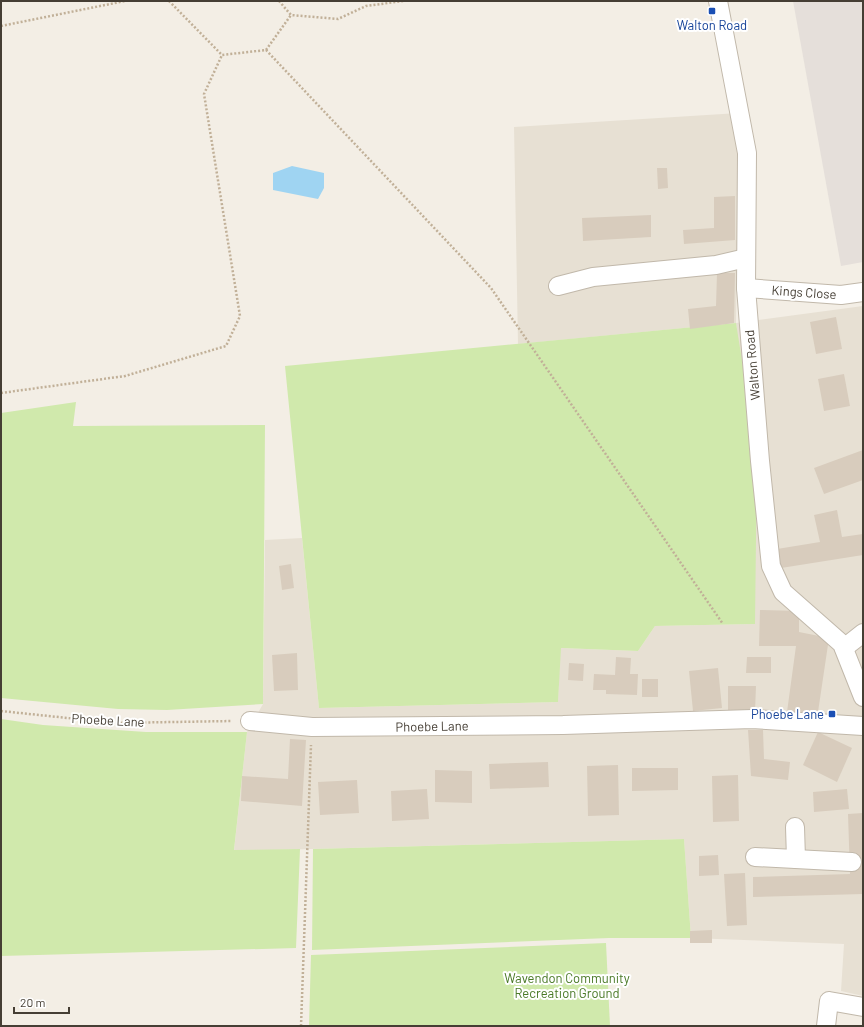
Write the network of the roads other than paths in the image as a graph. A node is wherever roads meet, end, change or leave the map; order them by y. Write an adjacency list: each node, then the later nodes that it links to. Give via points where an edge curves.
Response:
1 (718, 1): 2 (street, Walton Road, via 747,153)
2 (746, 258): 3 (street, via 716,265 593,277); 4 (street, Walton Road)
3 (558, 286)
4 (746, 288): 5 (street, Kings Close, via 841,295); 7 (street, Walton Road, via 771,566 783,592)
5 (863, 292)
6 (863, 633): 7 (street)
7 (844, 648): 8 (street, Walton Road)
8 (863, 697)
9 (250, 721): 10 (street, Phoebe Lane, via 312,727 752,720)
10 (863, 726)
11 (795, 827): 13 (street)
12 (755, 857): 13 (street)
13 (796, 859): 14 (street)
14 (852, 862)
15 (863, 1007): 16 (street, via 829,1001)
16 (826, 1026)

